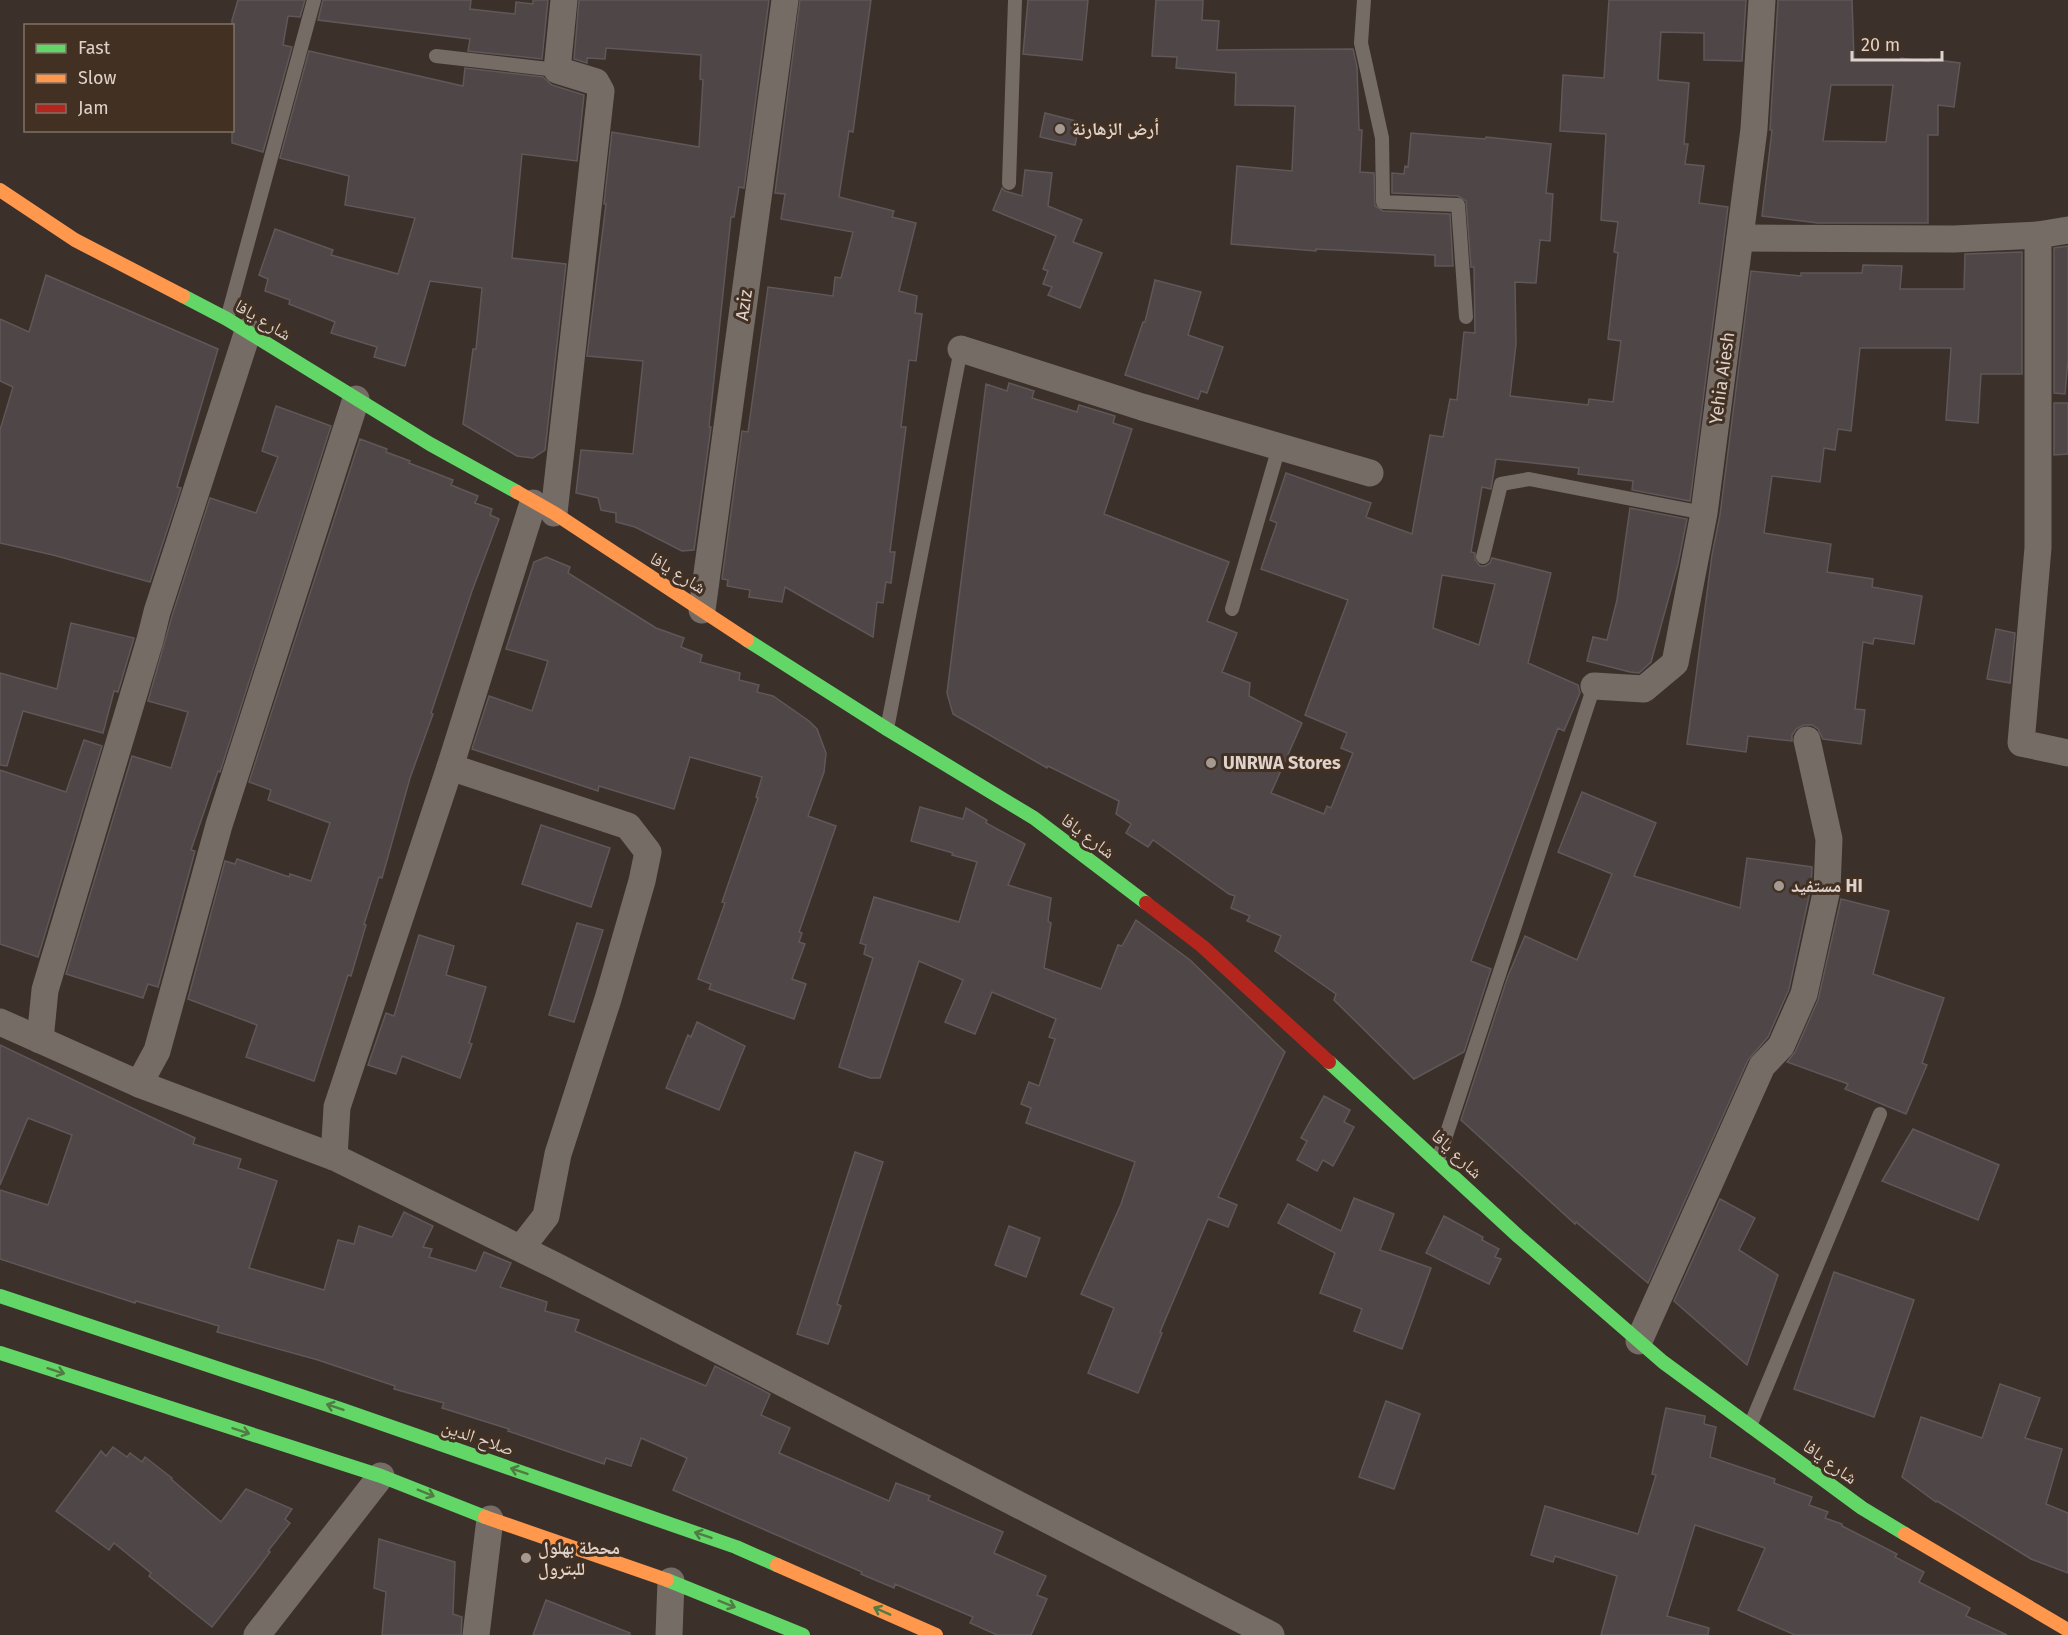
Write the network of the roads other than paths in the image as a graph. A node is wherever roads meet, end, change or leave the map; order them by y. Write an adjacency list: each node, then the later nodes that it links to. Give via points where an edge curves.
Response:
1 (314, 0): 15 (lane)
2 (564, 0): 8 (street)
3 (785, 0): 24 (street, Aziz)
4 (1015, 0): 9 (lane)
5 (1364, 0): 14 (lane, via 1361,43 1382,138 1383,202 1458,205)
6 (1762, 0): 13 (street, Yehia Aiesh, via 1754,129)
7 (436, 56): 8 (lane)
8 (557, 70): 20 (street, via 596,82 601,91)
9 (1009, 183)
10 (0, 190): 15 (main road, شارع يافا, via 75,240)
11 (2068, 230): 12 (street)
12 (2038, 235): 13 (street); 28 (street, via 2038,548 2021,743)
13 (1740, 238): 21 (street, Yehia Aiesh)
14 (1466, 317)
15 (238, 325): 17 (main road, شارع يافا); 31 (street, via 147,651 45,990)
16 (961, 349): 18 (street); 26 (lane)
17 (356, 399): 20 (main road, شارع يافا); 32 (street, via 219,825 157,1051)
18 (1279, 447): 19 (street); 23 (lane)
19 (1370, 473)
20 (544, 508): 24 (main road, شارع يافا); 29 (street)
21 (1704, 513): 22 (lane, via 1520,480 1501,484); 25 (street, Yehia Aiesh, via 1675,663 1644,689)
22 (1483, 557)
23 (1232, 609)
24 (702, 610): 26 (main road, شارع يافا)
25 (1594, 686): 35 (lane)
26 (887, 729): 35 (main road, شارع يافا, via 1034,818 1202,946)
27 (1806, 740): 38 (street, via 1829,839 1827,889 1804,994 1781,1046 1762,1066)
28 (2068, 753)
29 (450, 767): 34 (street, via 337,1107); 36 (street, via 628,826 648,852 608,999 558,1154 546,1216)
30 (0, 1022): 31 (street)
31 (40, 1040): 32 (street)
32 (139, 1084): 34 (street)
33 (1880, 1114): 40 (lane)
34 (334, 1157): 36 (street)
35 (1438, 1160): 38 (main road, شارع يافا, via 1519,1237)
36 (521, 1248): 50 (street)
37 (0, 1296): 49 (main road, صلاح الدين, one-way to 37, via 736,1547 329,1405)
38 (1639, 1341): 40 (main road, شارع يافا)
39 (0, 1353): 41 (main road, one-way to 41)
40 (1750, 1426): 44 (main road, شارع يافا, via 1862,1508)
41 (381, 1476): 42 (main road, one-way to 42); 45 (street)
42 (489, 1519): 43 (main road); 46 (street)
43 (671, 1581): 47 (street); 48 (main road, one-way to 48)
44 (2068, 1630)
45 (258, 1635)
46 (476, 1635)
47 (669, 1635)
48 (803, 1635)
49 (936, 1635)
50 (1271, 1635)

